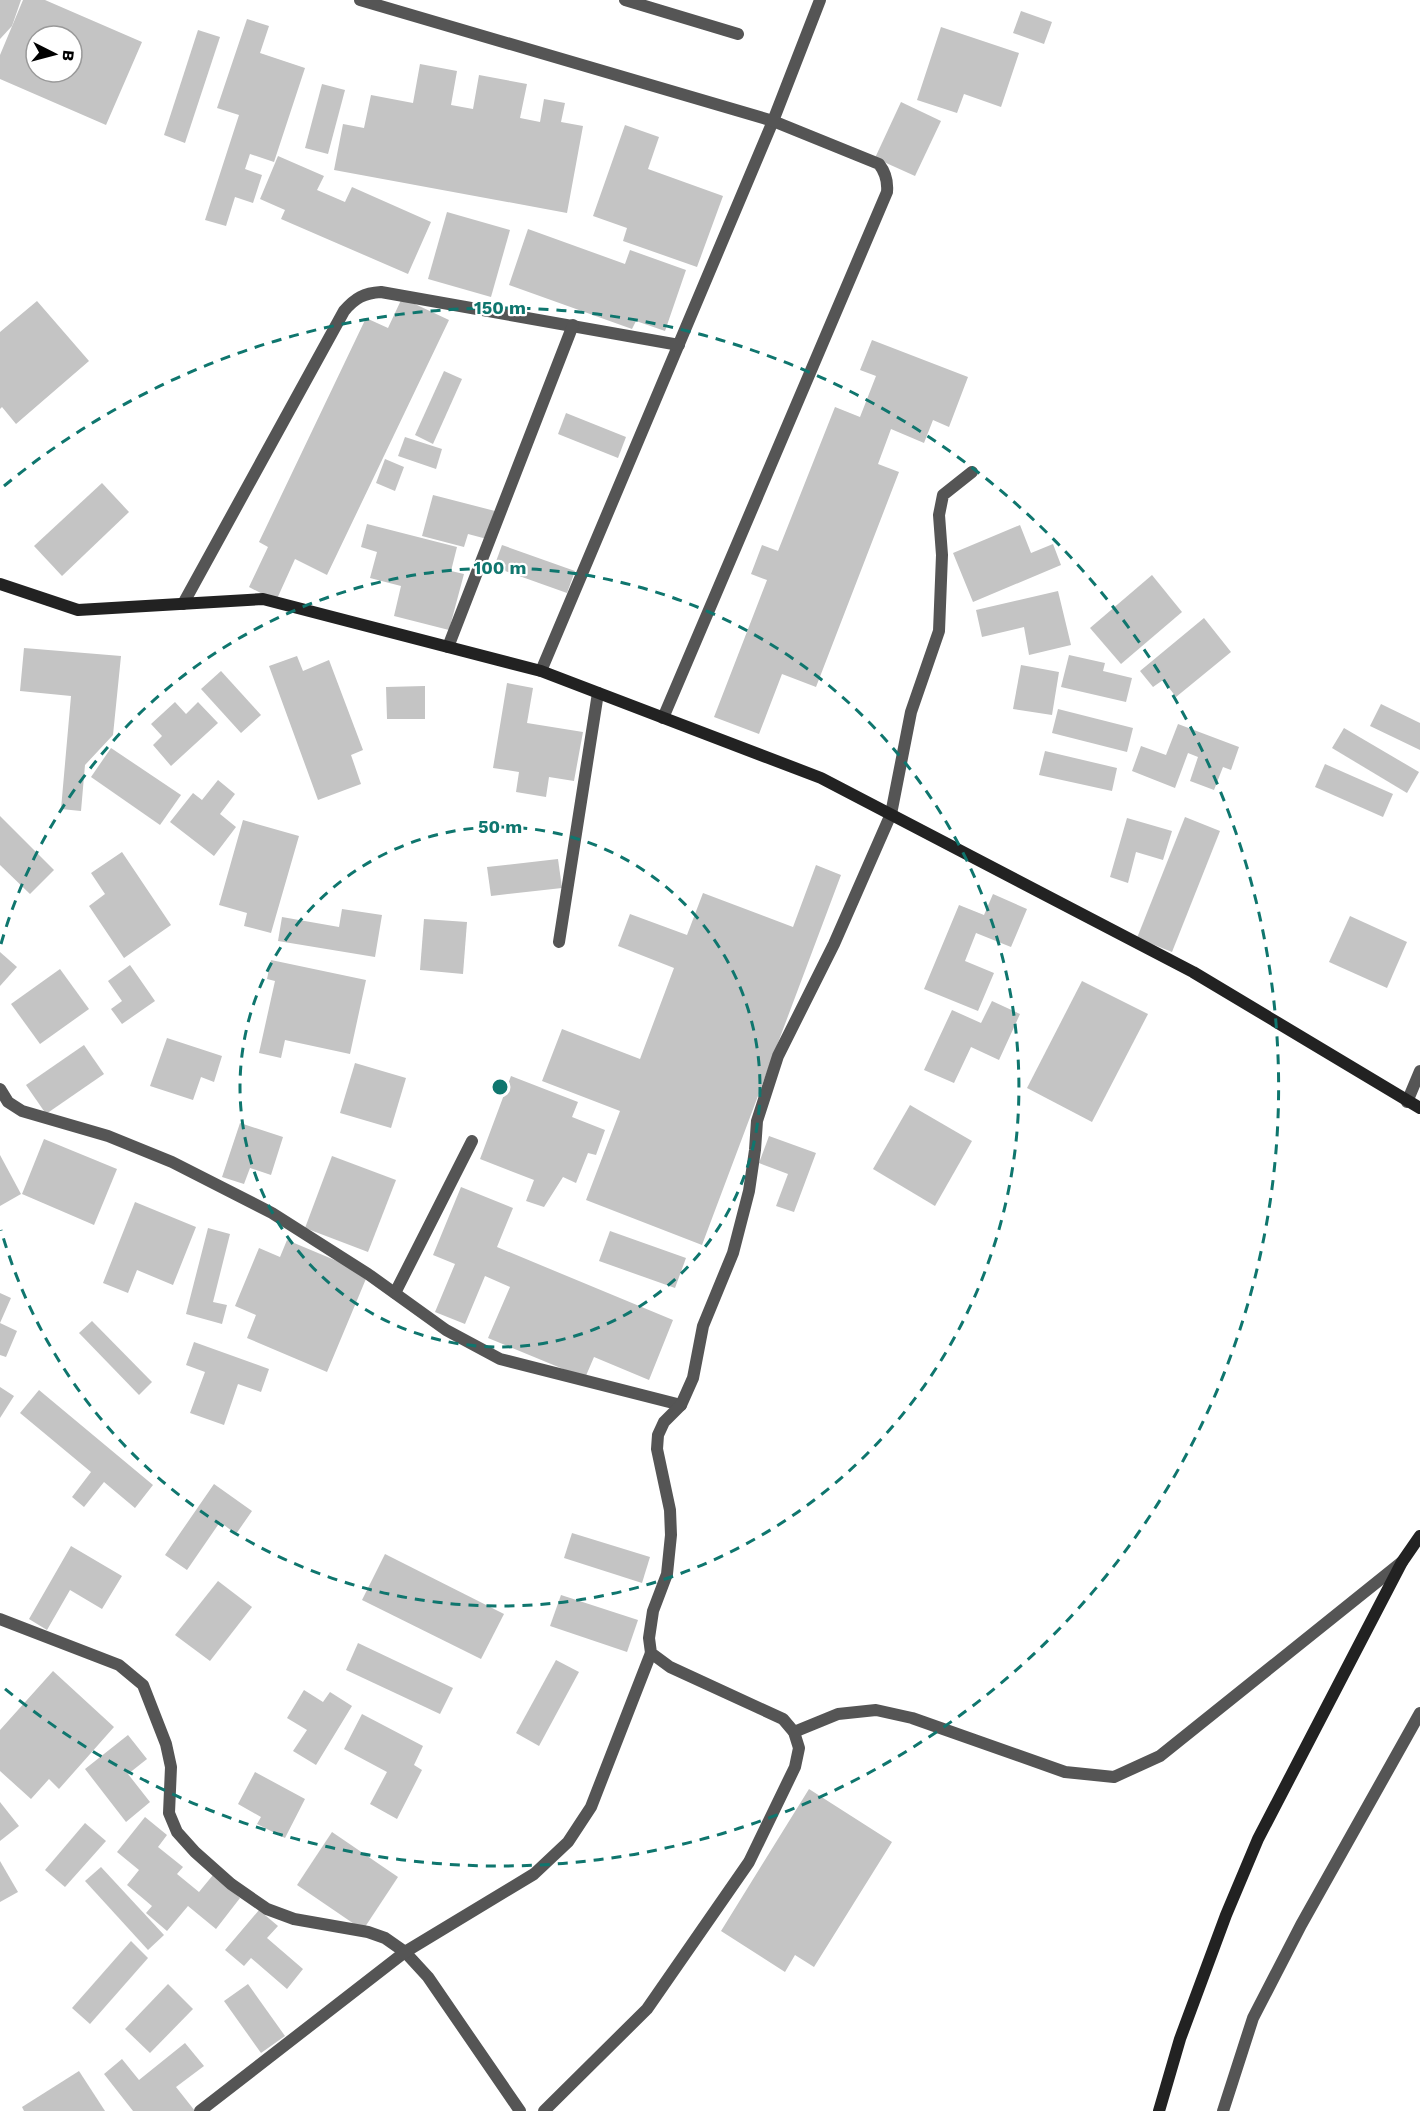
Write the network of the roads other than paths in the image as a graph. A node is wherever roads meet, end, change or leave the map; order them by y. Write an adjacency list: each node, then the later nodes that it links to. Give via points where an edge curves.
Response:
1 (360, 0): 5 (street)
2 (625, 0): 4 (street)
3 (820, 0): 5 (street)
4 (738, 34)
5 (773, 121): 7 (street); 14 (street, via 879,164 885,172 887,192)
6 (573, 325): 7 (street); 10 (street, via 381,292 368,292 354,299); 11 (street)
7 (679, 345): 12 (street)
8 (972, 472): 15 (street, via 943,495 939,515 939,631 911,712)
9 (0, 584): 10 (street, via 78,610)
10 (183, 604): 11 (street, via 263,599)
11 (448, 647): 12 (street)
12 (541, 671): 13 (street)
13 (598, 693): 14 (street); 16 (street)
14 (663, 718): 15 (street, via 821,778)
15 (891, 814): 19 (street, via 1193,972); 23 (street, via 834,944 778,1056 757,1121 749,1191 733,1253 703,1326 693,1378)
16 (559, 942)
17 (1420, 1071): 19 (street)
18 (0, 1089): 22 (street, via 8,1102 22,1111 108,1136 172,1162 272,1213)
19 (1407, 1102): 20 (street)
20 (1420, 1108)
21 (472, 1141): 22 (street)
22 (395, 1293): 23 (street, via 446,1330 500,1359)
23 (681, 1405): 27 (street, via 664,1422 658,1435 672,1535 667,1574 652,1611)
24 (1420, 1536): 25 (street)
25 (1402, 1562): 29 (street, via 1160,1756 1114,1777 1065,1772 912,1718 876,1710 838,1714); 34 (street, via 1258,1839 1180,2039)
26 (0, 1618): 30 (street, via 119,1665 143,1685 166,1744 171,1767 170,1813 177,1832 231,1884 267,1909 369,1932)
27 (651, 1653): 29 (street, via 680,1672 783,1719); 30 (street, via 591,1807 568,1842 534,1874)
28 (1420, 1713): 35 (street, via 1252,2018)
29 (794, 1732): 33 (street, via 799,1748 795,1767 749,1862 647,2009)
30 (405, 1952): 31 (street); 32 (street, via 428,1977)
31 (200, 2111)
32 (520, 2111)
33 (544, 2111)
34 (1159, 2111)
35 (1223, 2111)

